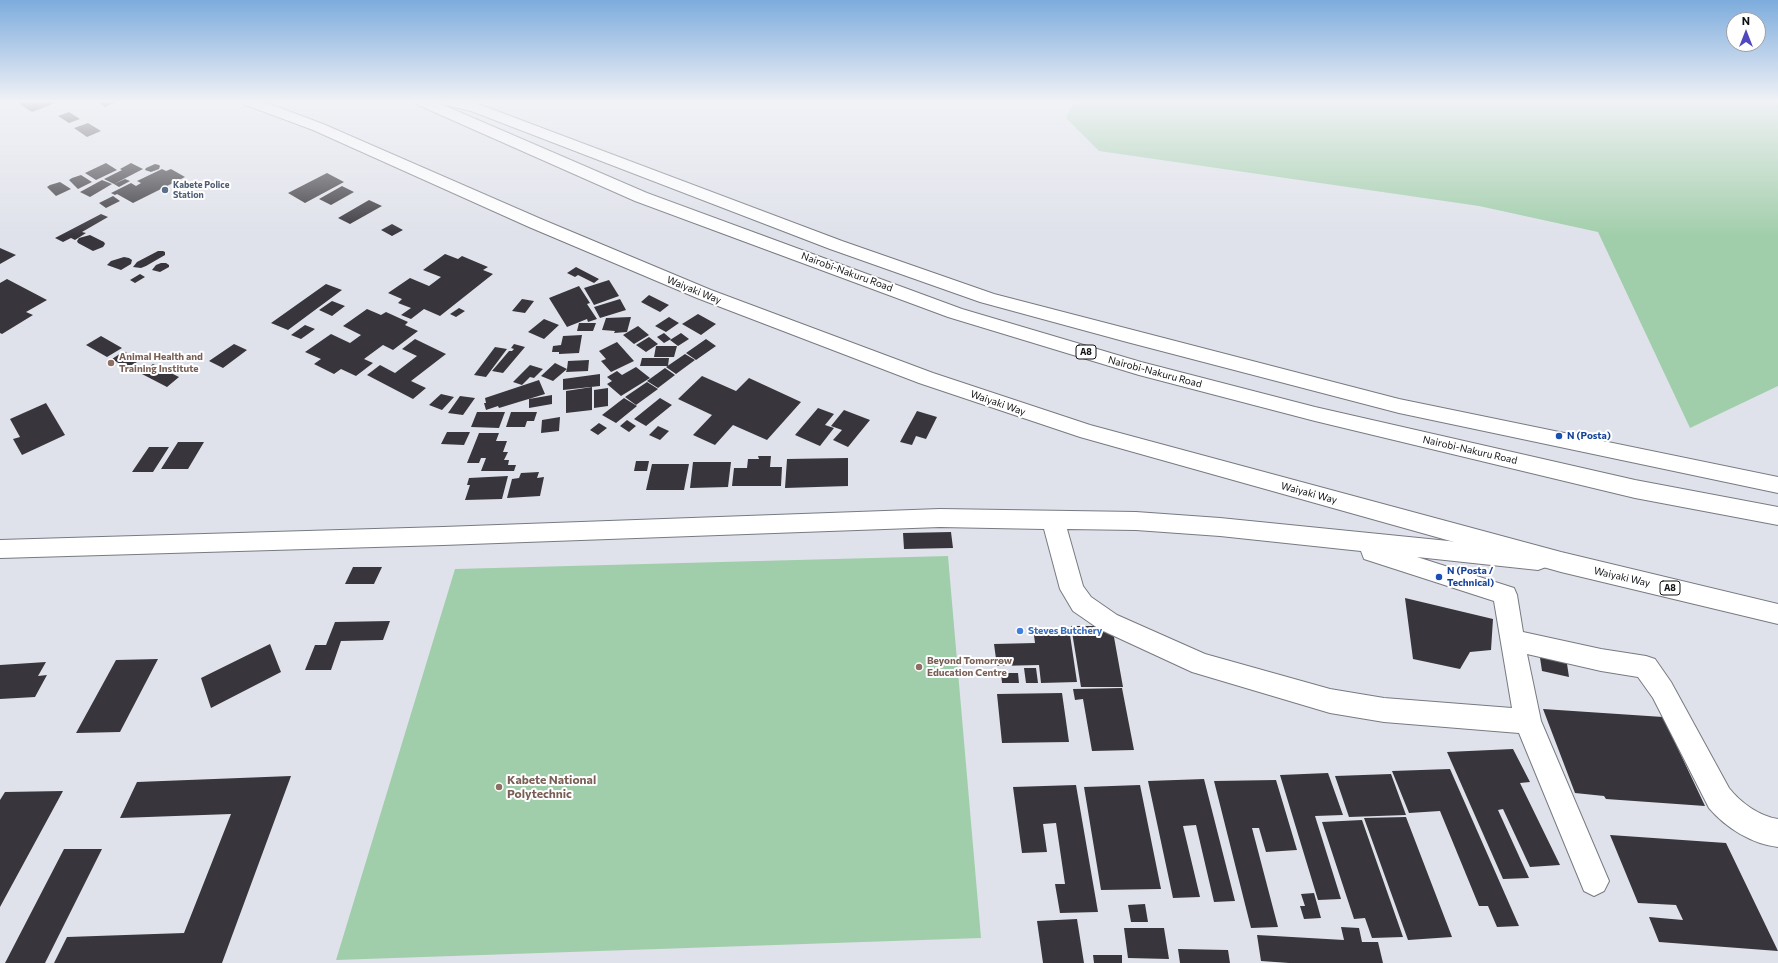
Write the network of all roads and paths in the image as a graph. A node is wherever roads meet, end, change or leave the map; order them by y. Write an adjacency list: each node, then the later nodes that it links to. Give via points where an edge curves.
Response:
1 (361, 146): 9 (main road, Waiyaki Way / A8, via 704,294 926,378 1087,432)
2 (524, 146): 5 (main road, Nairobi-Nakuru Road / A8, via 641,197 955,313 1139,368 1315,414 1635,489)
3 (576, 146): 4 (main road, via 836,245 987,298 1399,406)
4 (1778, 485)
5 (1778, 516)
6 (1053, 520): 7 (main road, via 1189,524); 8 (main road, via 932,518); 12 (main road, via 1072,589 1082,604 1108,622 1166,650 1202,664 1330,701 1384,710)
7 (1329, 539): 9 (main road); 11 (main road, via 1505,595)
8 (0, 549)
9 (1561, 562): 10 (main road, Waiyaki Way / A8)
10 (1778, 614)
11 (1512, 640): 12 (main road); 13 (main road, via 1601,660 1646,667 1662,690 1719,798 1728,808 1763,831)
12 (1528, 721): 14 (main road)
13 (1778, 833)
14 (1594, 881)

